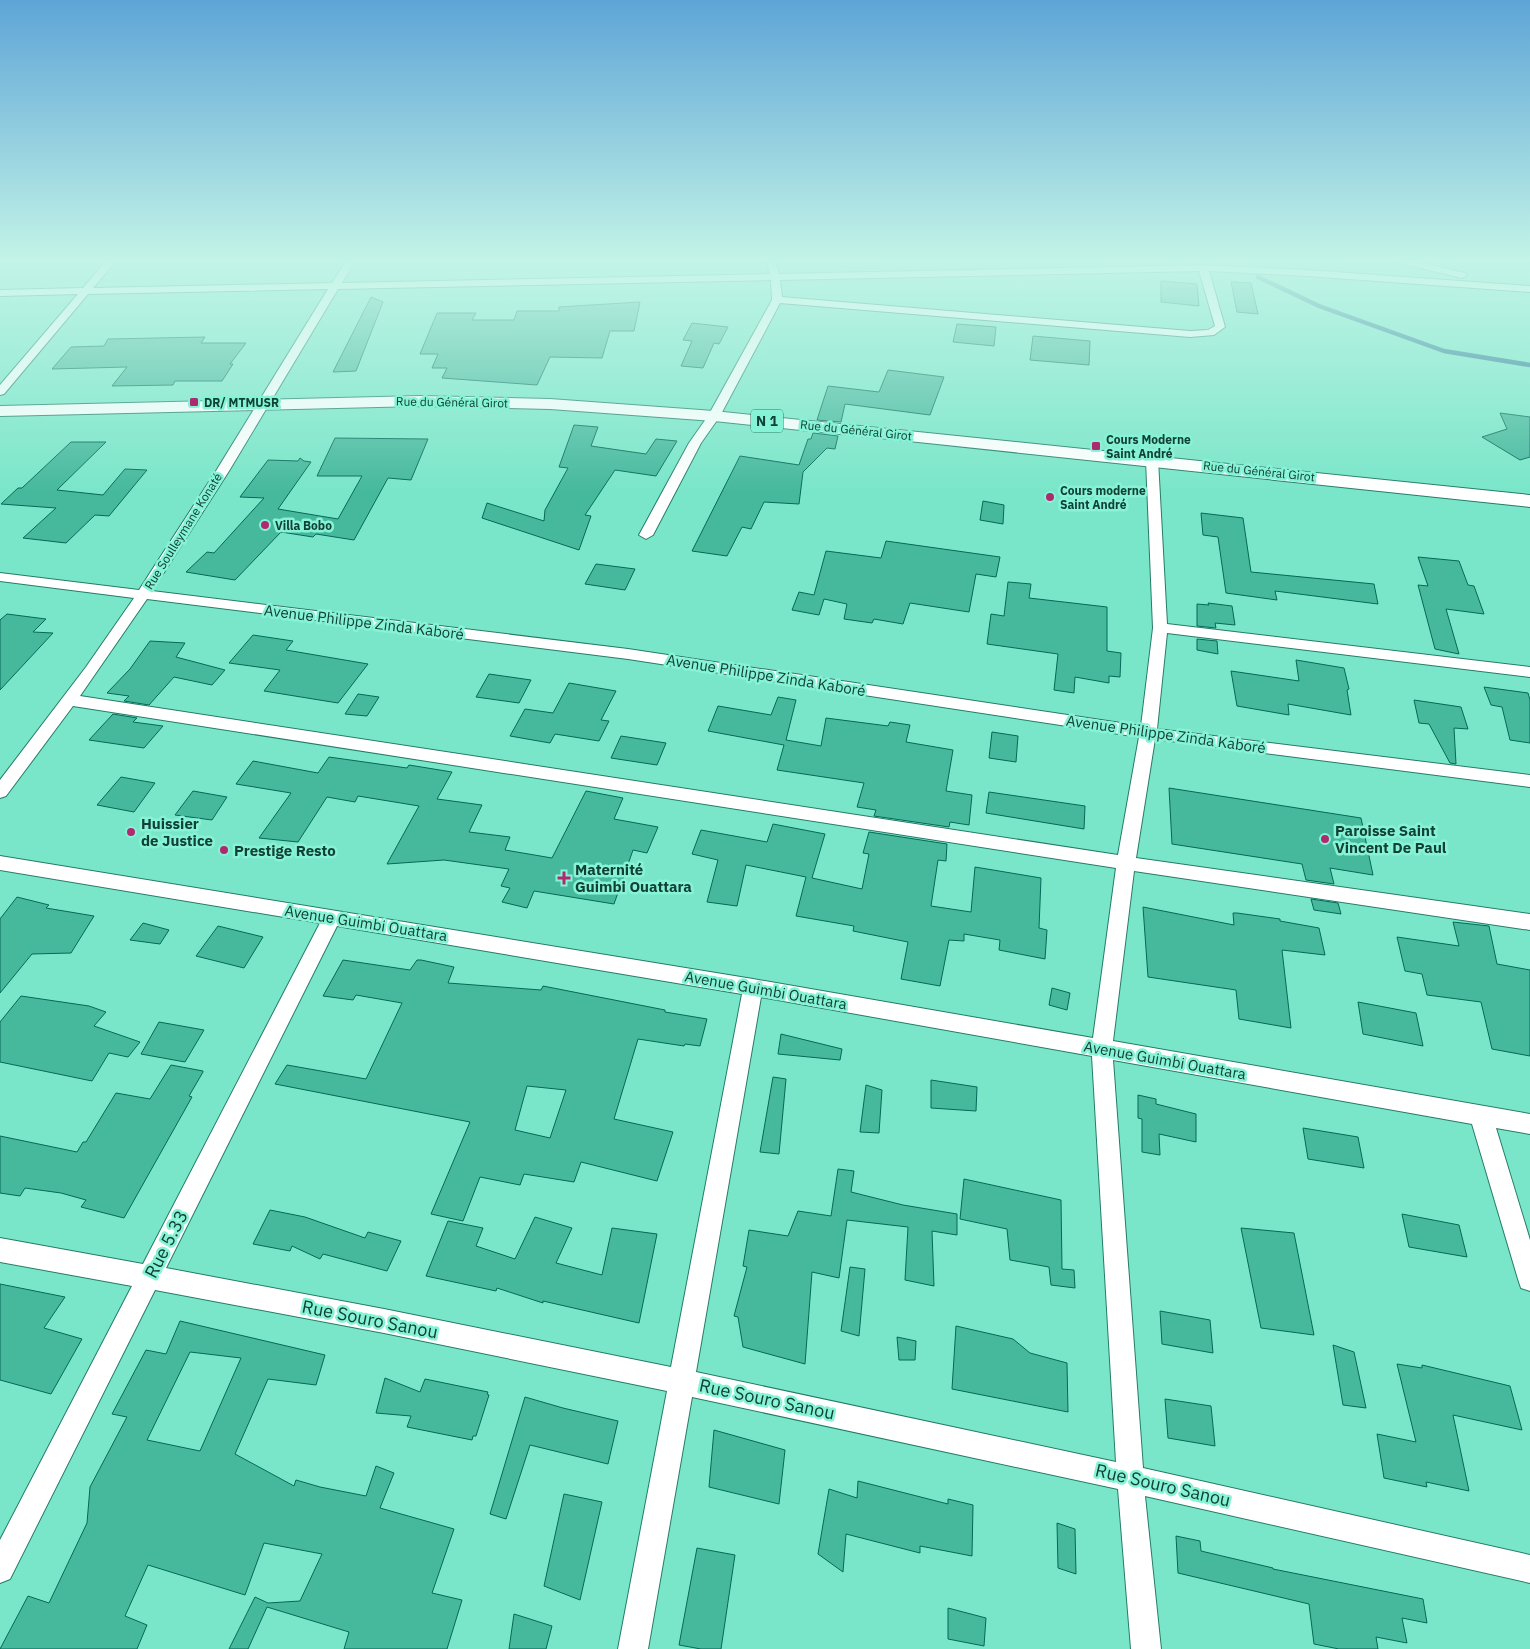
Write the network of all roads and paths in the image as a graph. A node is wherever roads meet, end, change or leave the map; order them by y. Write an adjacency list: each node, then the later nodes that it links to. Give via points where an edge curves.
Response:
1 (45, 338): 4 (street)
2 (304, 338): 5 (street, Rue Soulleymane Konaté)
3 (756, 338): 7 (street)
4 (0, 392)
5 (263, 405): 6 (highway, Rue du Général Girot / N 1); 7 (highway, Rue du Général Girot / N 1, via 550,404); 12 (street, Rue Soulleymane Konaté)
6 (0, 411)
7 (714, 416): 8 (highway, Rue du Général Girot / N 1); 10 (street, via 695,443)
8 (1152, 460): 9 (highway, Rue du Général Girot / N 1); 13 (street)
9 (1530, 501)
10 (646, 535)
11 (0, 577): 12 (street, Avenue Philippe Zinda Kaboré)
12 (143, 595): 15 (street, Rue Soulleymane Konaté); 16 (street, Avenue Philippe Zinda Kaboré, via 628,654)
13 (1160, 628): 14 (street); 16 (street)
14 (1530, 672)
15 (69, 700): 18 (street, Rue Soulleymane Konaté); 20 (street)
16 (1148, 733): 17 (street, Avenue Philippe Zinda Kaboré); 20 (street)
17 (1530, 781)
18 (0, 792)
19 (0, 863): 21 (street, Avenue Guimbi Ouattara)
20 (1126, 863): 22 (street); 24 (street)
21 (332, 918): 23 (street, Avenue Guimbi Ouattara); 28 (street, Rue 5.33)
22 (1530, 922)
23 (753, 987): 24 (street, Avenue Guimbi Ouattara); 30 (street)
24 (1102, 1049): 25 (street, Avenue Guimbi Ouattara); 31 (street)
25 (1481, 1116): 26 (street, Avenue Guimbi Ouattara); 29 (street)
26 (1530, 1124)
27 (0, 1250): 28 (street, Rue Souro Sanou)
28 (150, 1276): 30 (street, Rue Souro Sanou); 32 (street, Rue 5.33)
29 (1530, 1279)
30 (681, 1380): 31 (street, Rue Souro Sanou); 34 (street)
31 (1130, 1477): 33 (street, Rue Souro Sanou); 35 (street)
32 (0, 1569)
33 (1530, 1569)
34 (633, 1649)
35 (1146, 1649)

